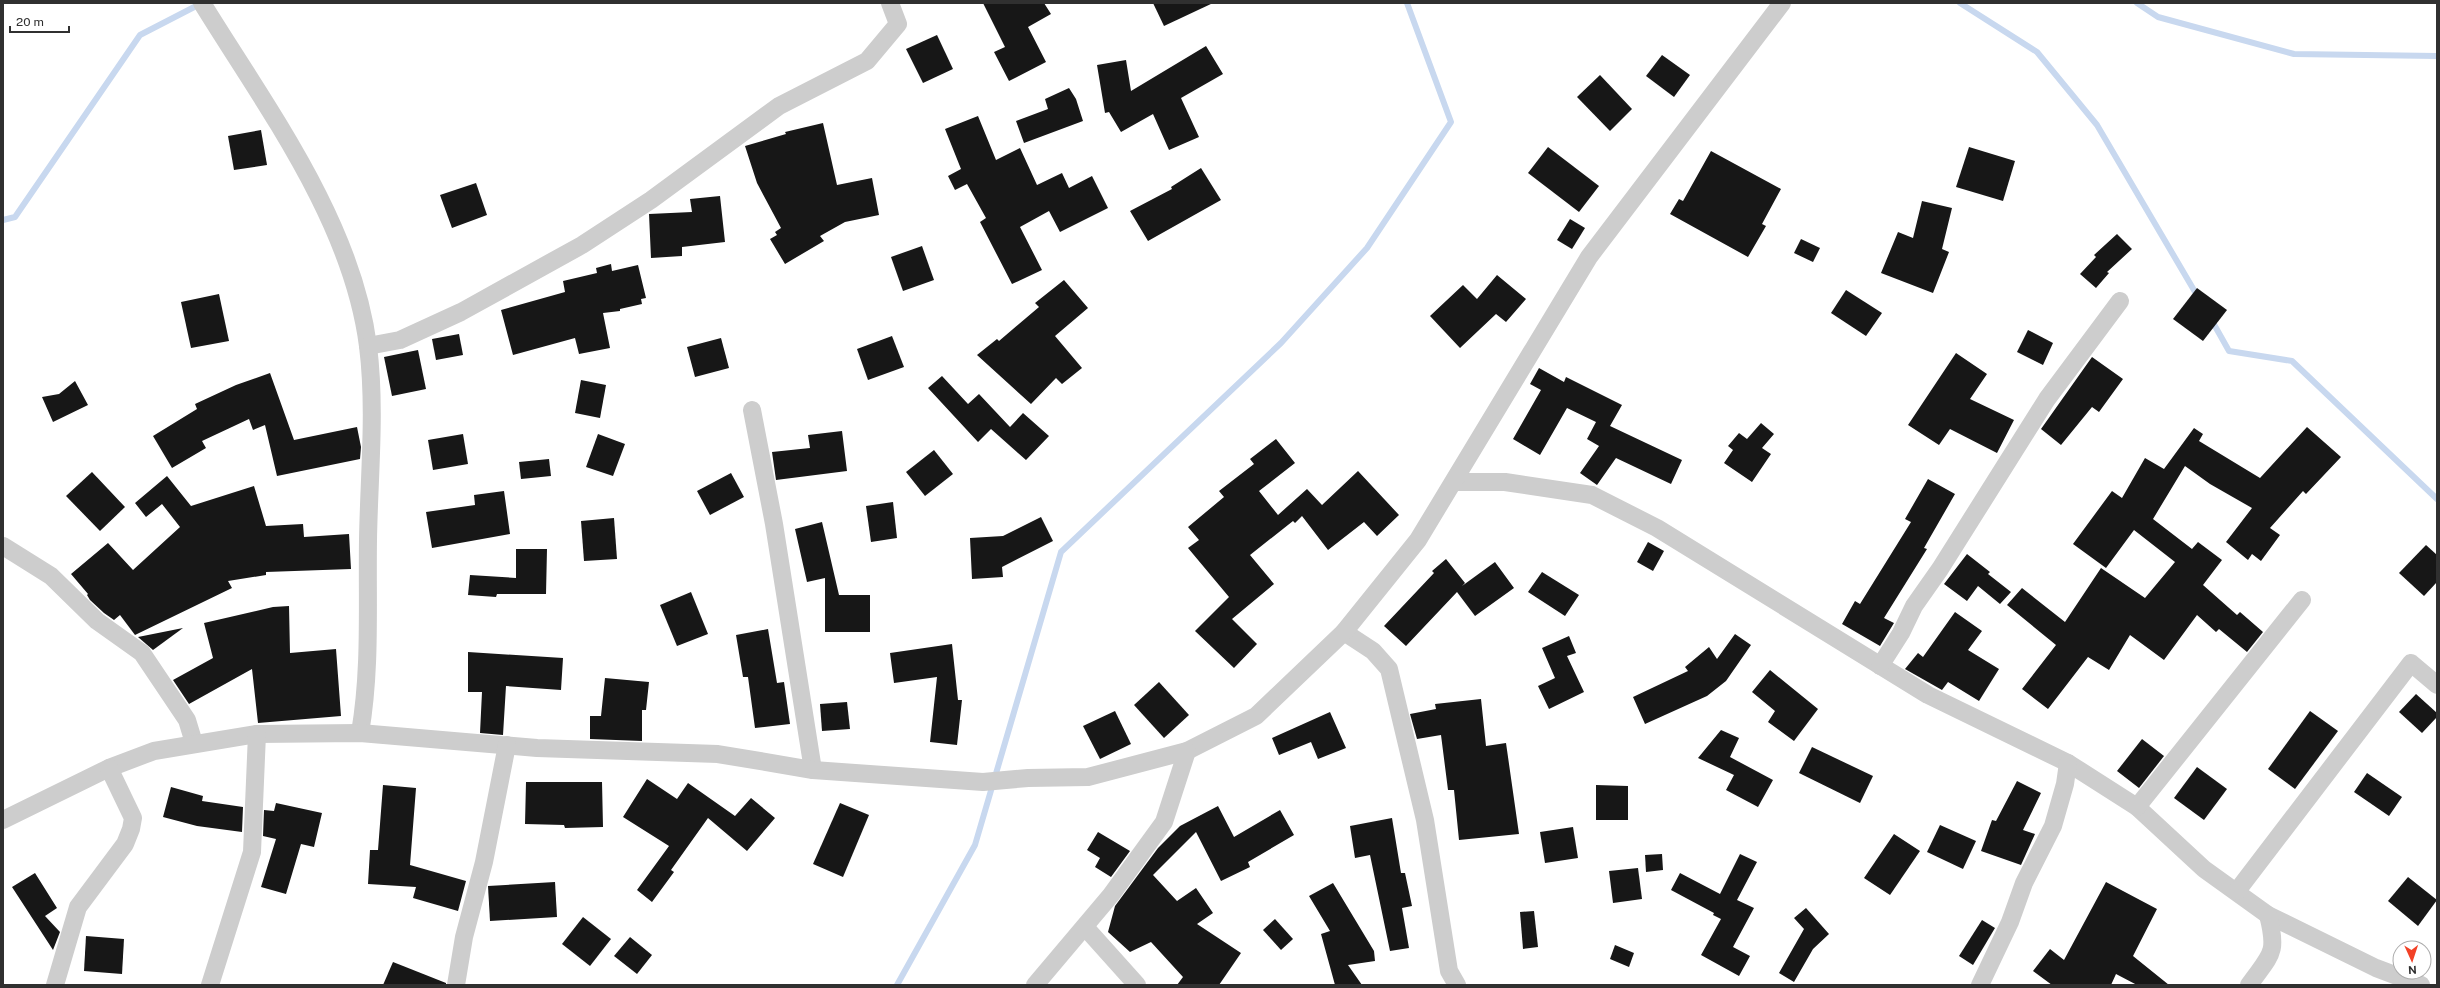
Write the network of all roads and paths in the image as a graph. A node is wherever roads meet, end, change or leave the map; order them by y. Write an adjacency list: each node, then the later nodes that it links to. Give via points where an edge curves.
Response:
1 (202, 3): 5 (street, via 306,173 337,238 358,297)
2 (890, 3): 5 (street, via 898,24 867,61 779,106 651,200 582,245 516,283 400,340)
3 (1782, 3): 7 (street, via 1589,257)
4 (2120, 301): 11 (street, via 2047,399 1914,606 1901,633)
5 (368, 346): 13 (street, via 372,465 367,601 368,658)
6 (752, 410): 20 (street, via 774,524)
7 (1454, 482): 10 (street, via 1418,540); 11 (street, via 1506,482 1592,495 1657,528)
8 (3, 546): 15 (street, via 51,576 97,621 142,654 187,720)
9 (2302, 600): 21 (street)
10 (1344, 632): 17 (street, via 1256,716); 31 (street, via 1373,651 1389,669 1425,820 1449,971)
11 (1880, 666): 18 (street, via 1928,695)
12 (2437, 685): 23 (street, via 2411,662)
13 (360, 733): 14 (street); 16 (street)
14 (257, 734): 15 (street); 27 (street, via 252,852)
15 (194, 744): 19 (street, via 154,751)
16 (507, 745): 20 (street, via 718,754); 28 (street, via 484,862 464,937)
17 (1187, 752): 20 (street, via 1088,777 982,782); 25 (street, via 1164,822)
18 (2068, 763): 21 (street); 32 (street, via 2053,826 2024,883 2010,922)
19 (109, 768): 22 (street); 26 (street, via 133,818 131,829 125,844 78,907)
20 (813, 770)
21 (2137, 807): 23 (street, via 2204,869)
22 (3, 820)
23 (2237, 891): 24 (street)
24 (2268, 915): 33 (street, via 2274,944 2272,953); 34 (street, via 2376,968)
25 (1085, 927): 29 (street); 30 (street)
26 (55, 985)
27 (210, 985)
28 (456, 985)
29 (1035, 985)
30 (1137, 985)
31 (1457, 985)
32 (1980, 985)
33 (2249, 985)
34 (2421, 985)

